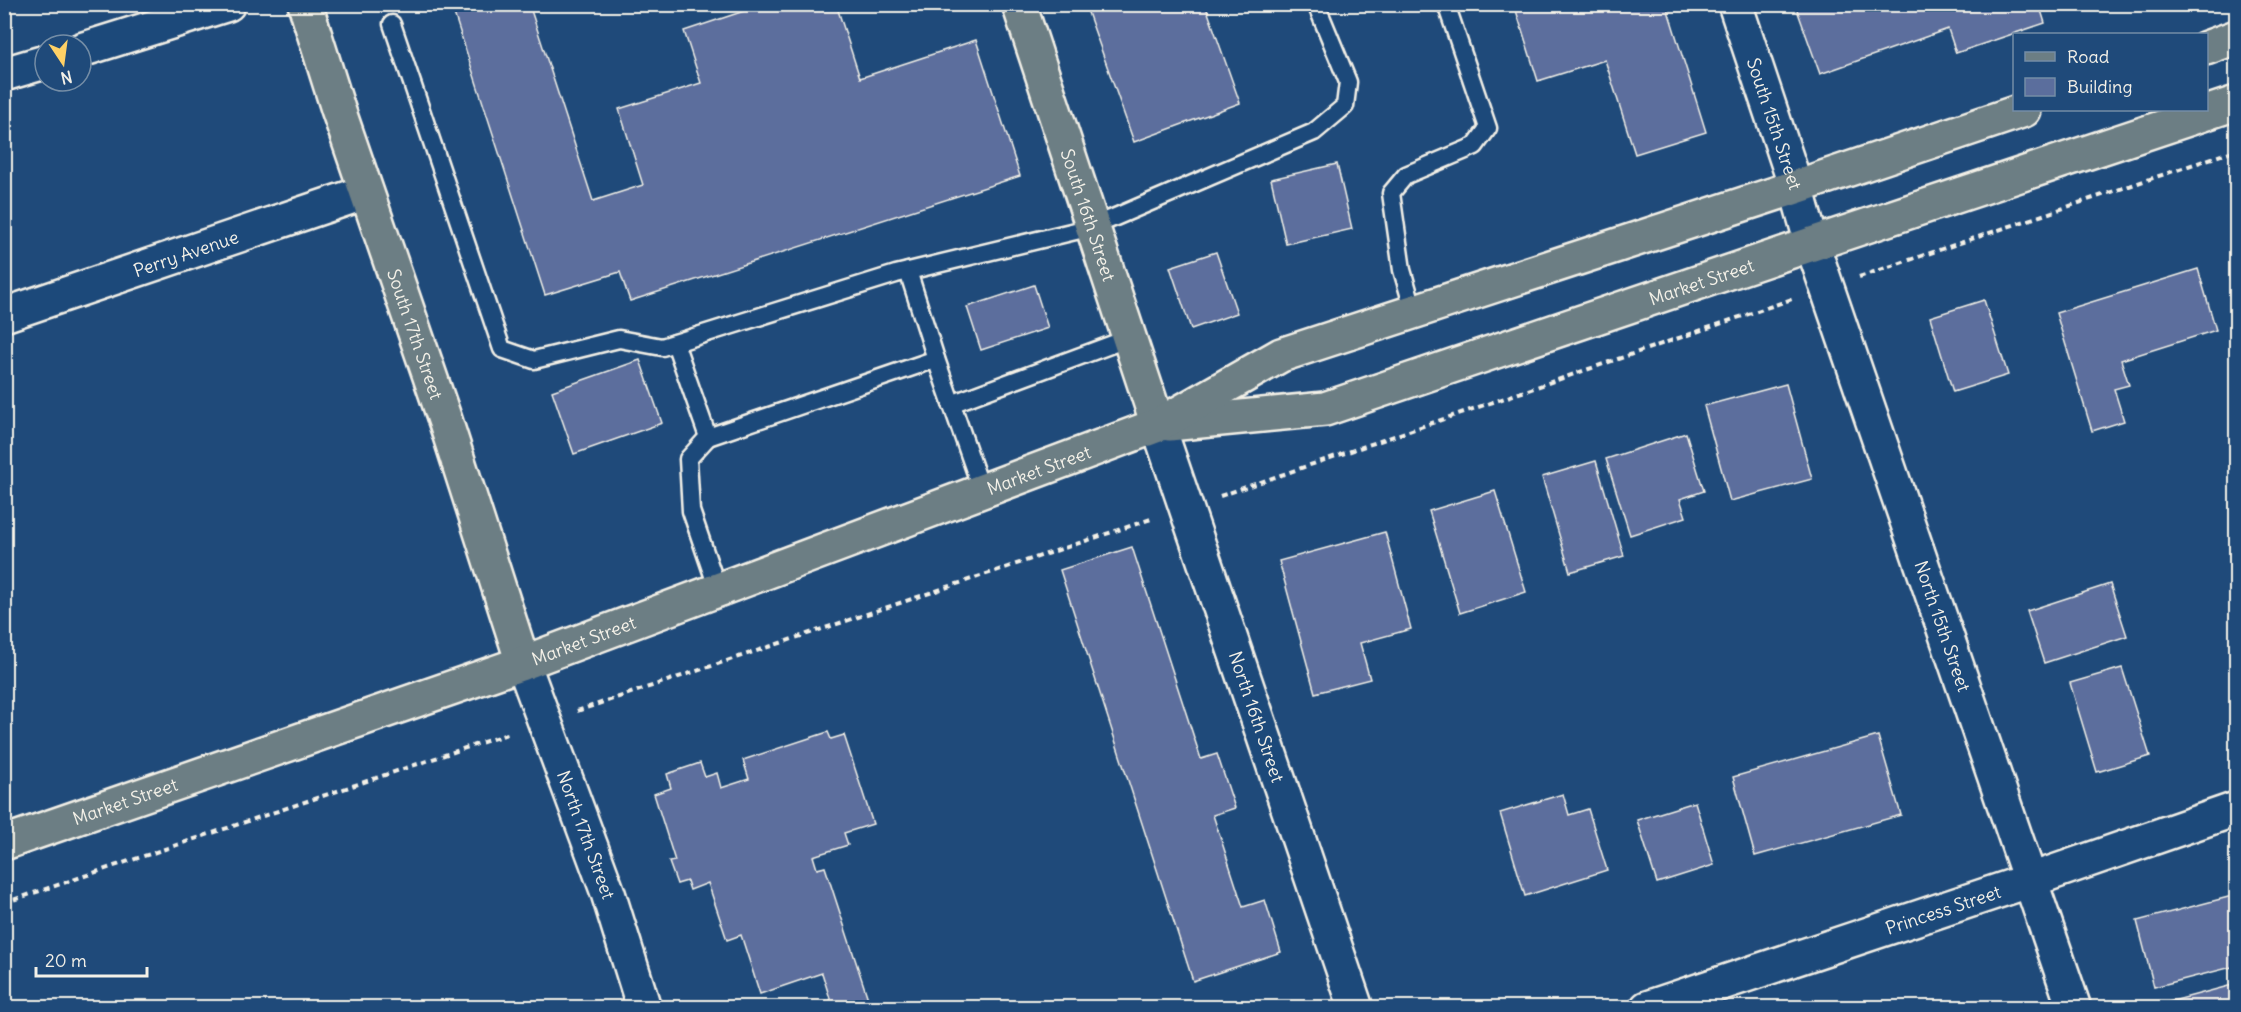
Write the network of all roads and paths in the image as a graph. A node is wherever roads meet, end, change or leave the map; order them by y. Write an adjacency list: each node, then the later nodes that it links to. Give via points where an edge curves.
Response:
1 (228, 4): 9 (street)
2 (305, 4): 17 (main road, South 17th Street)
3 (1018, 4): 18 (main road, South 16th Street)
4 (1316, 4): 18 (lane, via 1348,82 1345,106 1314,132)
5 (1446, 4): 22 (lane, via 1488,128 1475,146 1406,176 1391,194 1402,270)
6 (1735, 4): 16 (street, South 15th Street)
7 (392, 24): 25 (lane, via 502,349 534,360 619,339 662,347)
8 (2236, 38): 10 (main road)
9 (93, 46)
10 (2208, 47)
11 (33, 66): 12 (street)
12 (4, 74)
13 (2236, 103): 19 (main road, Market Street)
14 (2021, 111): 16 (main road, Market Street)
15 (2236, 150): 21 (path)
16 (1796, 187): 19 (street, South 15th Street); 22 (main road, Market Street)
17 (366, 192): 23 (street, Perry Avenue); 33 (main road, South 17th Street)
18 (1092, 227): 20 (lane); 24 (main road, South 16th Street)
19 (1812, 244): 21 (street, North 15th Street); 28 (main road, Market Street, via 1325,409)
20 (909, 271): 25 (lane); 26 (lane)
21 (1829, 287): 31 (path); 37 (street, North 15th Street)
22 (1414, 311): 28 (main road, Market Street, via 1281,355)
23 (4, 315)
24 (1129, 338): 27 (lane); 28 (main road, South 16th Street)
25 (675, 343): 29 (lane)
26 (936, 359): 27 (lane); 29 (lane)
27 (951, 404): 30 (lane)
28 (1158, 425): 30 (main road, Market Street); 31 (street, North 16th Street)
29 (708, 437): 32 (lane, via 688,459 691,511)
30 (982, 491): 32 (main road, Market Street)
31 (1186, 507): 34 (path); 40 (street, North 16th Street)
32 (718, 590): 33 (main road, Market Street)
33 (523, 663): 34 (street, North 17th Street); 36 (main road, Market Street)
34 (544, 722): 38 (path); 39 (street, North 17th Street, via 608,893)
35 (2236, 809): 37 (street, Princess Street)
36 (4, 843)
37 (2031, 880): 41 (street, Princess Street); 42 (street, North 15th Street)
38 (4, 903)
39 (644, 1008)
40 (1356, 1008)
41 (1647, 1008)
42 (2074, 1008)

